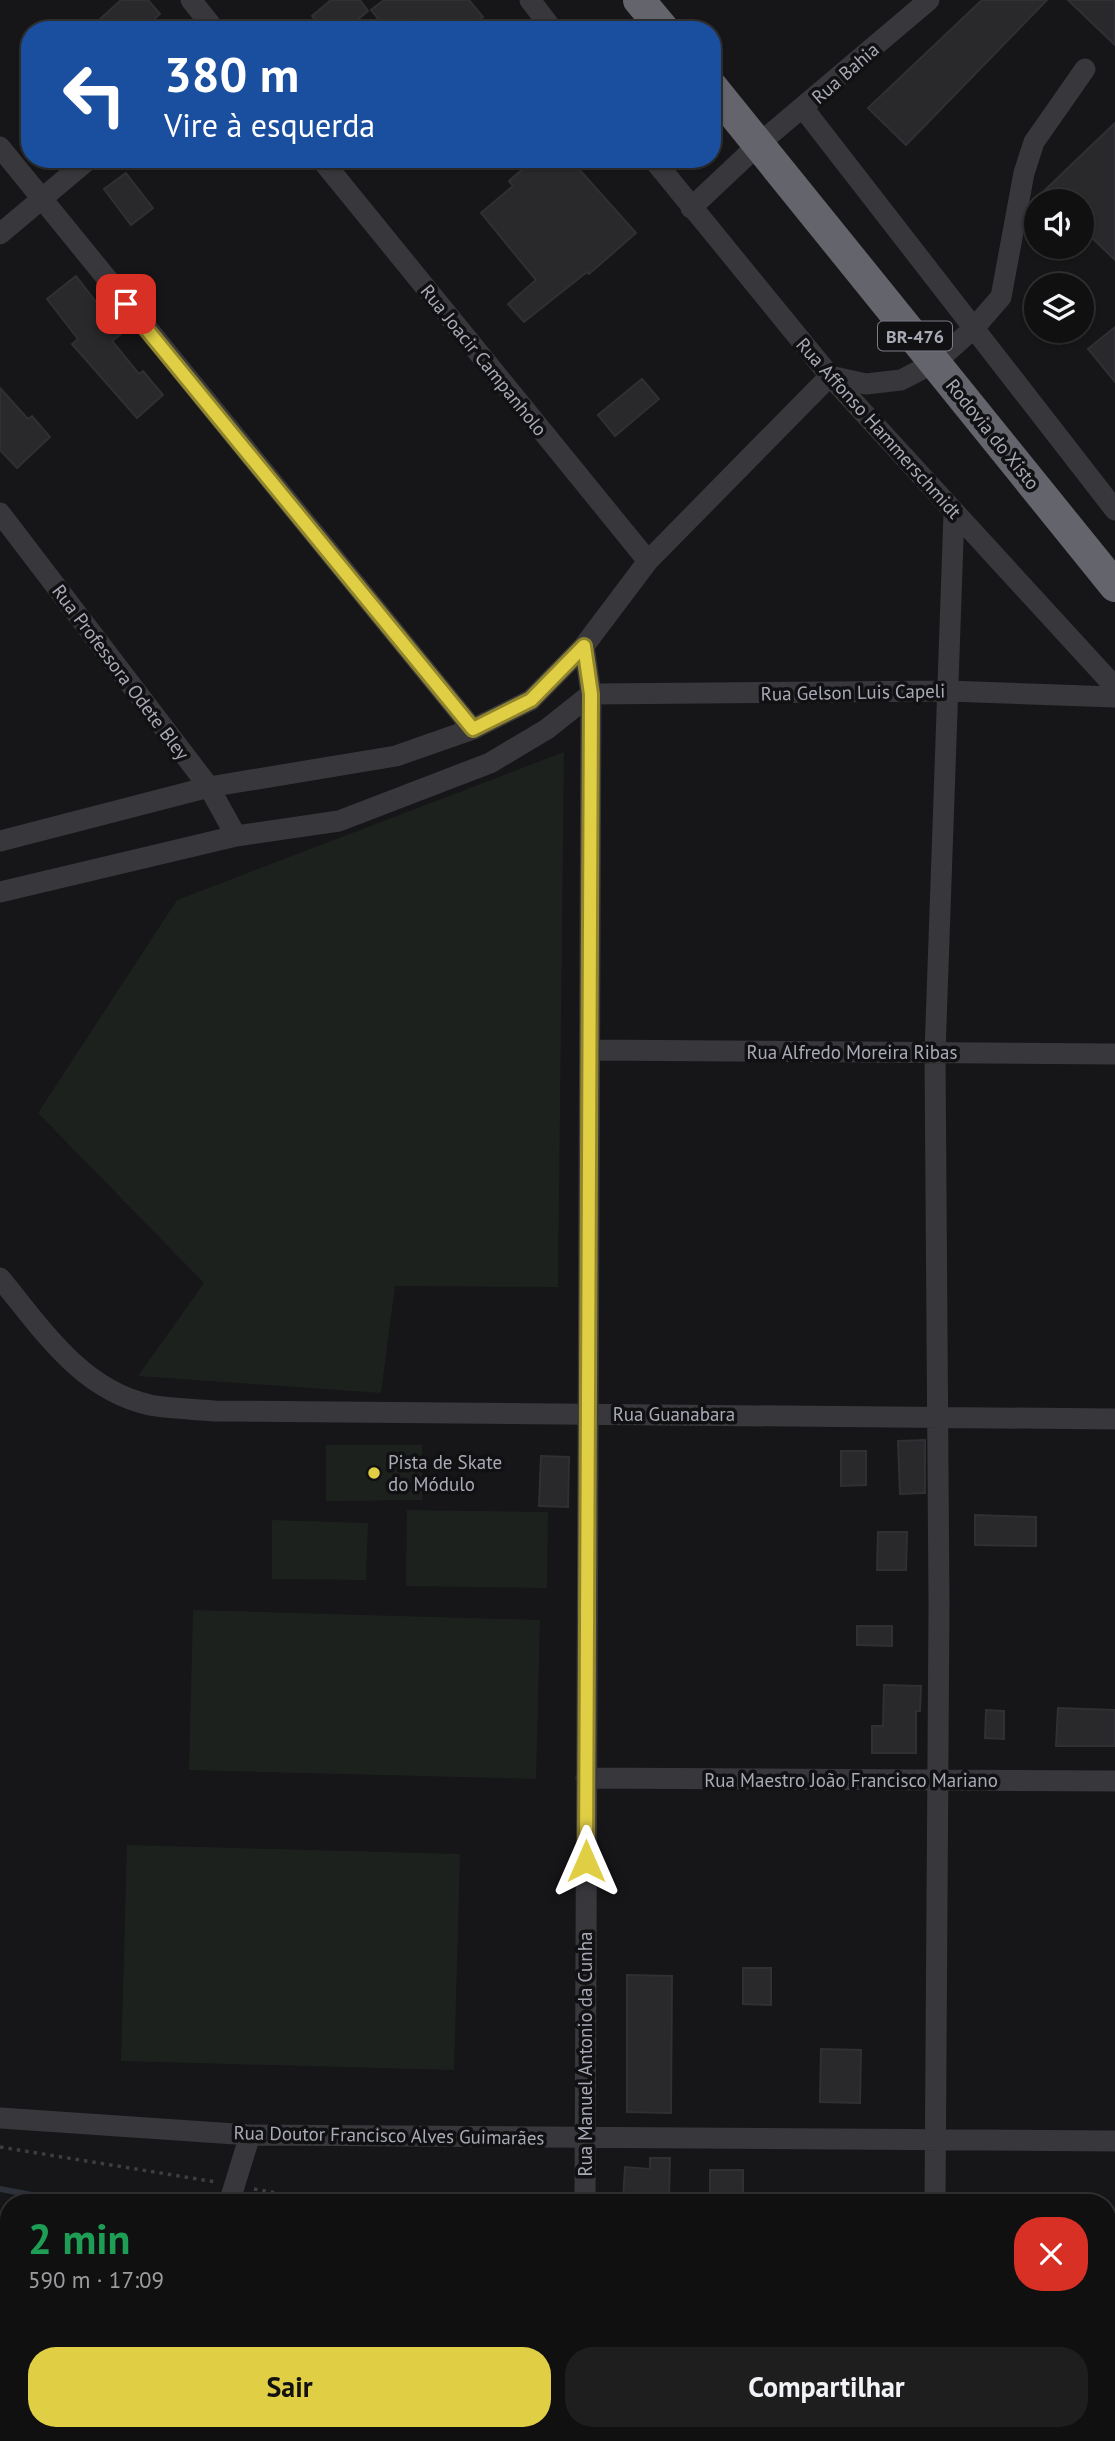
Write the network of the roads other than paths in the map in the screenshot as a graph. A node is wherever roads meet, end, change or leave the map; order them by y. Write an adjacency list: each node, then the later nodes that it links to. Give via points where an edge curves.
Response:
1 (191, 0): 5 (street)
2 (530, 0): 6 (street)
3 (639, 0): 7 (highway)
4 (929, 0): 10 (street, Rua Bahia)
5 (208, 21)
6 (546, 21)
7 (656, 21)
8 (1085, 69): 19 (street, via 1034,142 1001,297)
9 (721, 98): 11 (highway, Rodovia do Xisto / BR-476)
10 (803, 108): 11 (street, Rua Bahia); 19 (street)
11 (760, 144): 17 (street, Rua Bahia); 20 (highway, Rodovia do Xisto / BR-476)
12 (0, 147): 16 (street)
13 (78, 168): 16 (street)
14 (328, 168): 25 (street, Rua Joacir Campanholo)
15 (660, 168): 17 (street, Rua Affonso Hammerschmidt)
16 (40, 198): 18 (street); 32 (street)
17 (691, 208): 21 (street, Rua Affonso Hammerschmidt)
18 (0, 234)
19 (974, 328): 20 (street); 22 (street)
20 (936, 362): 21 (street, via 882,384); 26 (highway, Rodovia do Xisto / BR-476)
21 (830, 376): 24 (street, Rua Affonso Hammerschmidt); 25 (street)
22 (1115, 510)
23 (0, 513): 33 (street, Rua Professora Odete Bley)
24 (954, 513): 28 (street, Rua Affonso Hammerschmidt); 29 (street)
25 (648, 561): 27 (street)
26 (1115, 586)
27 (584, 646): 30 (street, Rua Manuel Antonio da Cunha); 32 (street, via 531,700)
28 (1115, 687)
29 (948, 691): 30 (street, Rua Gelson Luis Capeli); 31 (street, Rua Gelson Luis Capeli); 38 (street)
30 (591, 694): 34 (street, via 547,729 490,764 339,821); 37 (street, Rua Manuel Antonio da Cunha)
31 (1115, 697)
32 (473, 729): 33 (street, via 396,756)
33 (209, 787): 34 (street, Rua Professora Odete Bley); 35 (street)
34 (236, 836): 36 (street)
35 (0, 841)
36 (0, 892)
37 (590, 1050): 38 (street, Rua Alfredo Moreira Ribas); 41 (street, Rua Manuel Antonio da Cunha)
38 (935, 1053): 39 (street, Rua Alfredo Moreira Ribas); 42 (street)
39 (1115, 1054)
40 (0, 1278): 41 (street, Rua Guanabara, via 88,1379 149,1405 215,1411)
41 (588, 1414): 42 (street, Rua Guanabara); 44 (street, Rua Manuel Antonio da Cunha)
42 (938, 1415): 43 (street, Rua Guanabara); 45 (street)
43 (1115, 1419)
44 (586, 1778): 45 (street, Rua Maestro João Francisco Mariano); 49 (street, Rua Manuel Antonio da Cunha)
45 (938, 1781): 46 (street, Rua Maestro João Francisco Mariano); 50 (street)
46 (1115, 1781)
47 (0, 2118): 48 (street, Rua Doutor Francisco Alves Guimarães)
48 (250, 2135): 49 (street, Rua Doutor Francisco Alves Guimarães); 52 (street)
49 (583, 2137): 50 (street, Rua Doutor Francisco Alves Guimarães); 53 (street, Rua Manuel Antonio da Cunha)
50 (933, 2141): 51 (street, Rua Doutor Francisco Alves Guimarães); 54 (street)
51 (1115, 2141)
52 (232, 2194)
53 (585, 2194)
54 (935, 2194)

